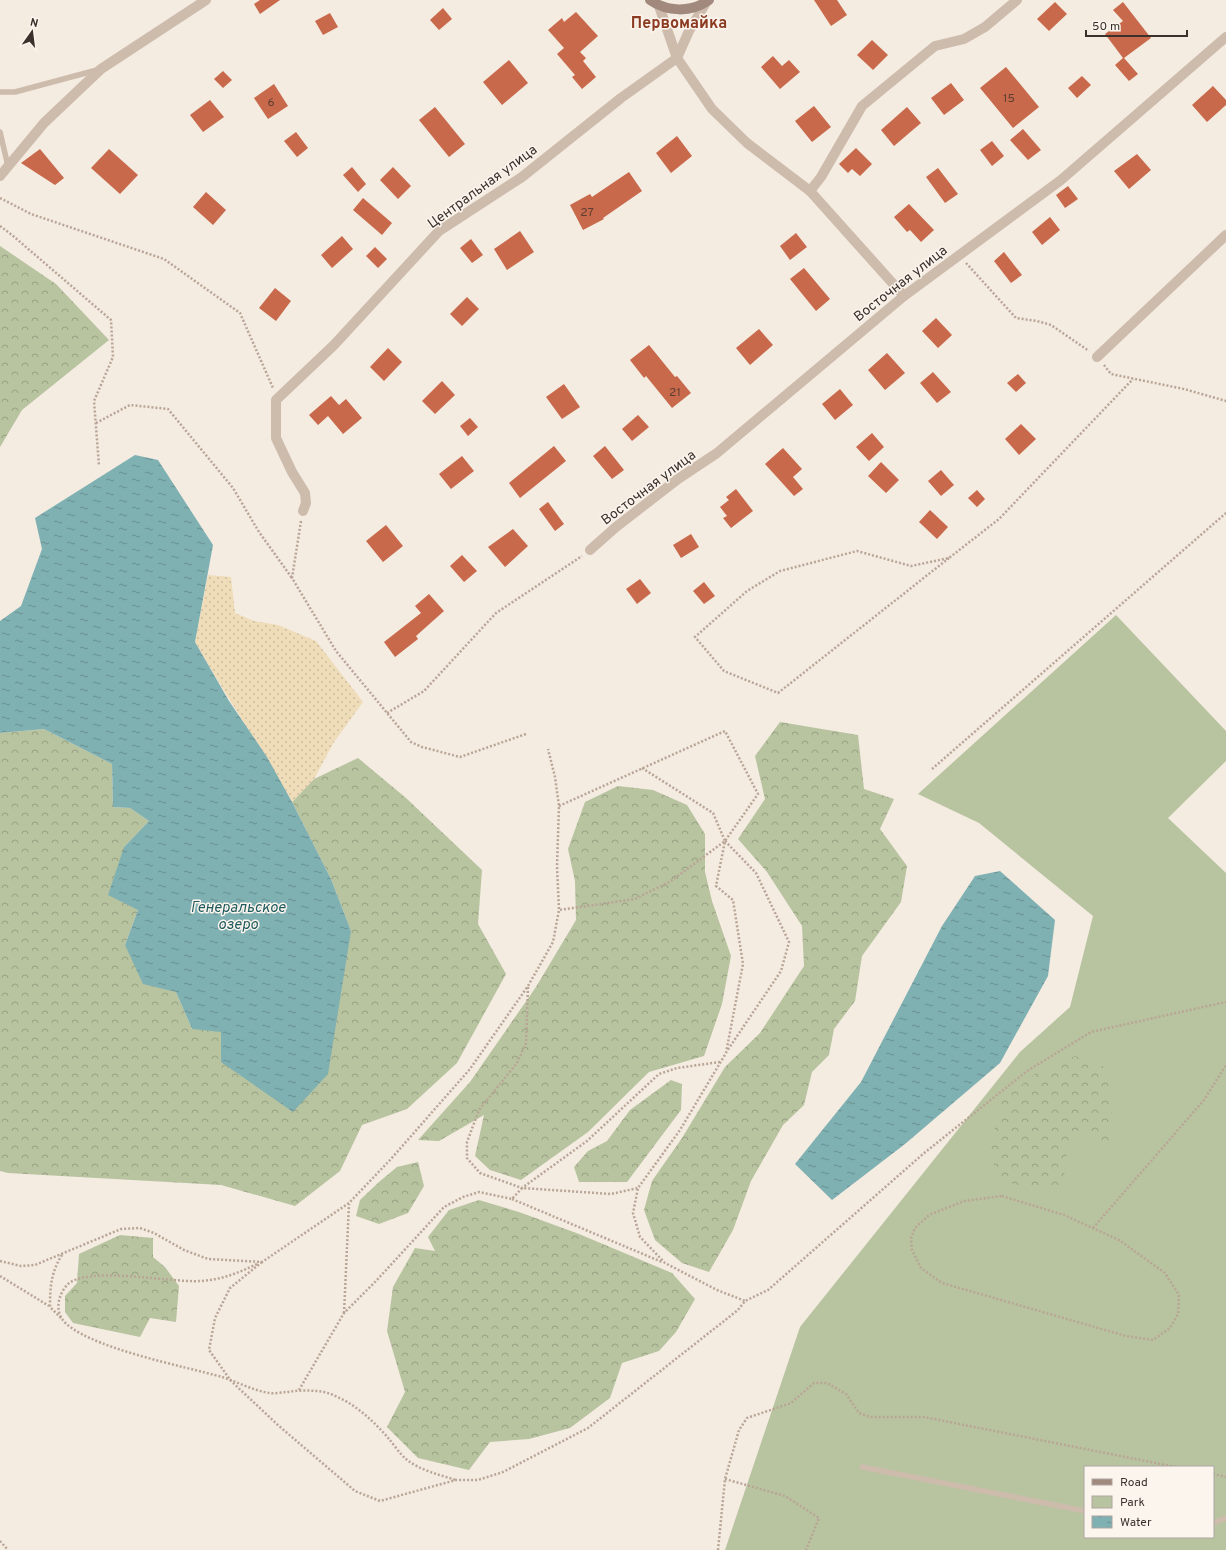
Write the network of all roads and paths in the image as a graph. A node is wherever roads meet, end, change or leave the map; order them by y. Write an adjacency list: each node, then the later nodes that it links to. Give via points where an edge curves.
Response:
1 (206, 0): 8 (street)
2 (650, 0): 5 (street)
3 (1017, 0): 13 (street, via 985,27 969,36 935,46 862,106 821,177)
4 (708, 1): 5 (street, via 696,7 680,10); 7 (street, via 689,31)
5 (659, 6): 7 (street)
6 (1226, 37): 17 (street, Восточная улица, via 1061,180)
7 (677, 58): 13 (street, via 712,109 747,143); 21 (street, Центральная улица, via 621,98 522,177 439,232 334,345)
8 (101, 69): 9 (lane, via 16,92); 11 (street, via 44,124)
9 (0, 92)
10 (0, 132): 11 (lane)
11 (8, 166): 12 (street)
12 (0, 176)
13 (810, 191): 18 (street)
14 (0, 198): 21 (path, via 31,214 164,259 240,313 271,382)
15 (0, 226): 23 (path, via 111,320 113,357 94,401)
16 (1226, 235): 19 (street)
17 (959, 255): 18 (street, Восточная улица); 19 (path, via 1016,318 1051,325)
18 (904, 296): 27 (street, Восточная улица, via 717,453 678,479)
19 (1097, 357): 20 (path, via 1111,374)
20 (1133, 379): 22 (path, via 1184,389); 28 (path, via 999,519)
21 (276, 400): 25 (street, via 276,438 305,493 306,503)
22 (1226, 402)
23 (96, 423): 24 (path); 29 (path, via 130,405 168,409 233,488 259,532)
24 (99, 466)
25 (303, 511): 29 (path)
26 (1226, 513): 34 (path)
27 (590, 550): 30 (path, via 496,613 424,692)
28 (949, 558): 28 (path, via 911,566 857,551 780,571 747,591 695,636 724,671 778,693)
29 (292, 578): 30 (path, via 336,651)
30 (387, 713): 31 (path, via 411,742 460,757)
31 (526, 734)
32 (548, 749): 35 (path)
33 (642, 768): 35 (path); 36 (path, via 713,813); 36 (path, via 725,731 758,794)
34 (932, 769)
35 (559, 806): 37 (path)
36 (725, 841): 37 (path, via 671,881 635,899); 40 (path, via 716,886 733,900 743,964); 40 (path, via 756,873 789,942 781,971)
37 (559, 910): 38 (path, via 552,942)
38 (528, 986): 43 (path, via 526,1044 517,1064 479,1110 467,1142 467,1158 480,1173); 46 (path, via 470,1069)
39 (1226, 1002): 53 (path, via 1091,1032 1027,1071 923,1154 768,1290)
40 (726, 1053): 41 (path)
41 (720, 1062): 43 (path, via 678,1068 659,1074 587,1141); 44 (path, via 680,1130)
42 (1226, 1065): 47 (path, via 1204,1100)
43 (522, 1188): 44 (path, via 611,1194); 45 (path)
44 (638, 1188): 51 (path, via 634,1213 640,1237)
45 (512, 1199): 51 (path); 55 (path, via 479,1192 444,1207)
46 (349, 1203): 50 (path); 55 (path)
47 (1093, 1228): 47 (path, via 1119,1240 1165,1274 1179,1296 1178,1314 1170,1328 1153,1340 1126,1336 942,1283 921,1268 912,1250 911,1238 915,1228 929,1215 964,1201 1002,1196 1064,1215)
48 (62, 1254): 49 (path, via 35,1265 21,1266); 50 (path, via 121,1229 140,1228 208,1259); 54 (path, via 50,1283)
49 (0, 1261)
50 (262, 1262): 56 (path, via 224,1279 199,1282 112,1275 82,1277 68,1284 60,1295 58,1306); 57 (path, via 230,1288 215,1318 209,1350)
51 (664, 1262): 53 (path, via 717,1290)
52 (0, 1276): 54 (path)
53 (745, 1301): 64 (path, via 738,1310 588,1428 503,1472 478,1480)
54 (50, 1307): 56 (path)
55 (344, 1313): 58 (path)
56 (62, 1318): 57 (path, via 90,1338 165,1363)
57 (231, 1381): 58 (path, via 271,1394); 64 (path, via 355,1491 380,1501)
58 (299, 1390): 64 (path, via 324,1392 346,1402 372,1419 407,1460)
59 (1171, 1466): 63 (path, via 924,1417 870,1417 859,1412 846,1394 827,1383 814,1383 791,1403 747,1418 739,1430)
60 (862, 1467): 65 (lane)
61 (1214, 1474): 62 (path)
62 (1226, 1477)
63 (725, 1479): 70 (path); 71 (path, via 785,1496 819,1518)
64 (456, 1480)
65 (1084, 1510)
66 (1226, 1518): 67 (lane)
67 (1214, 1522)
68 (0, 1541): 69 (path)
69 (8, 1550)
70 (718, 1550)
71 (806, 1550)

